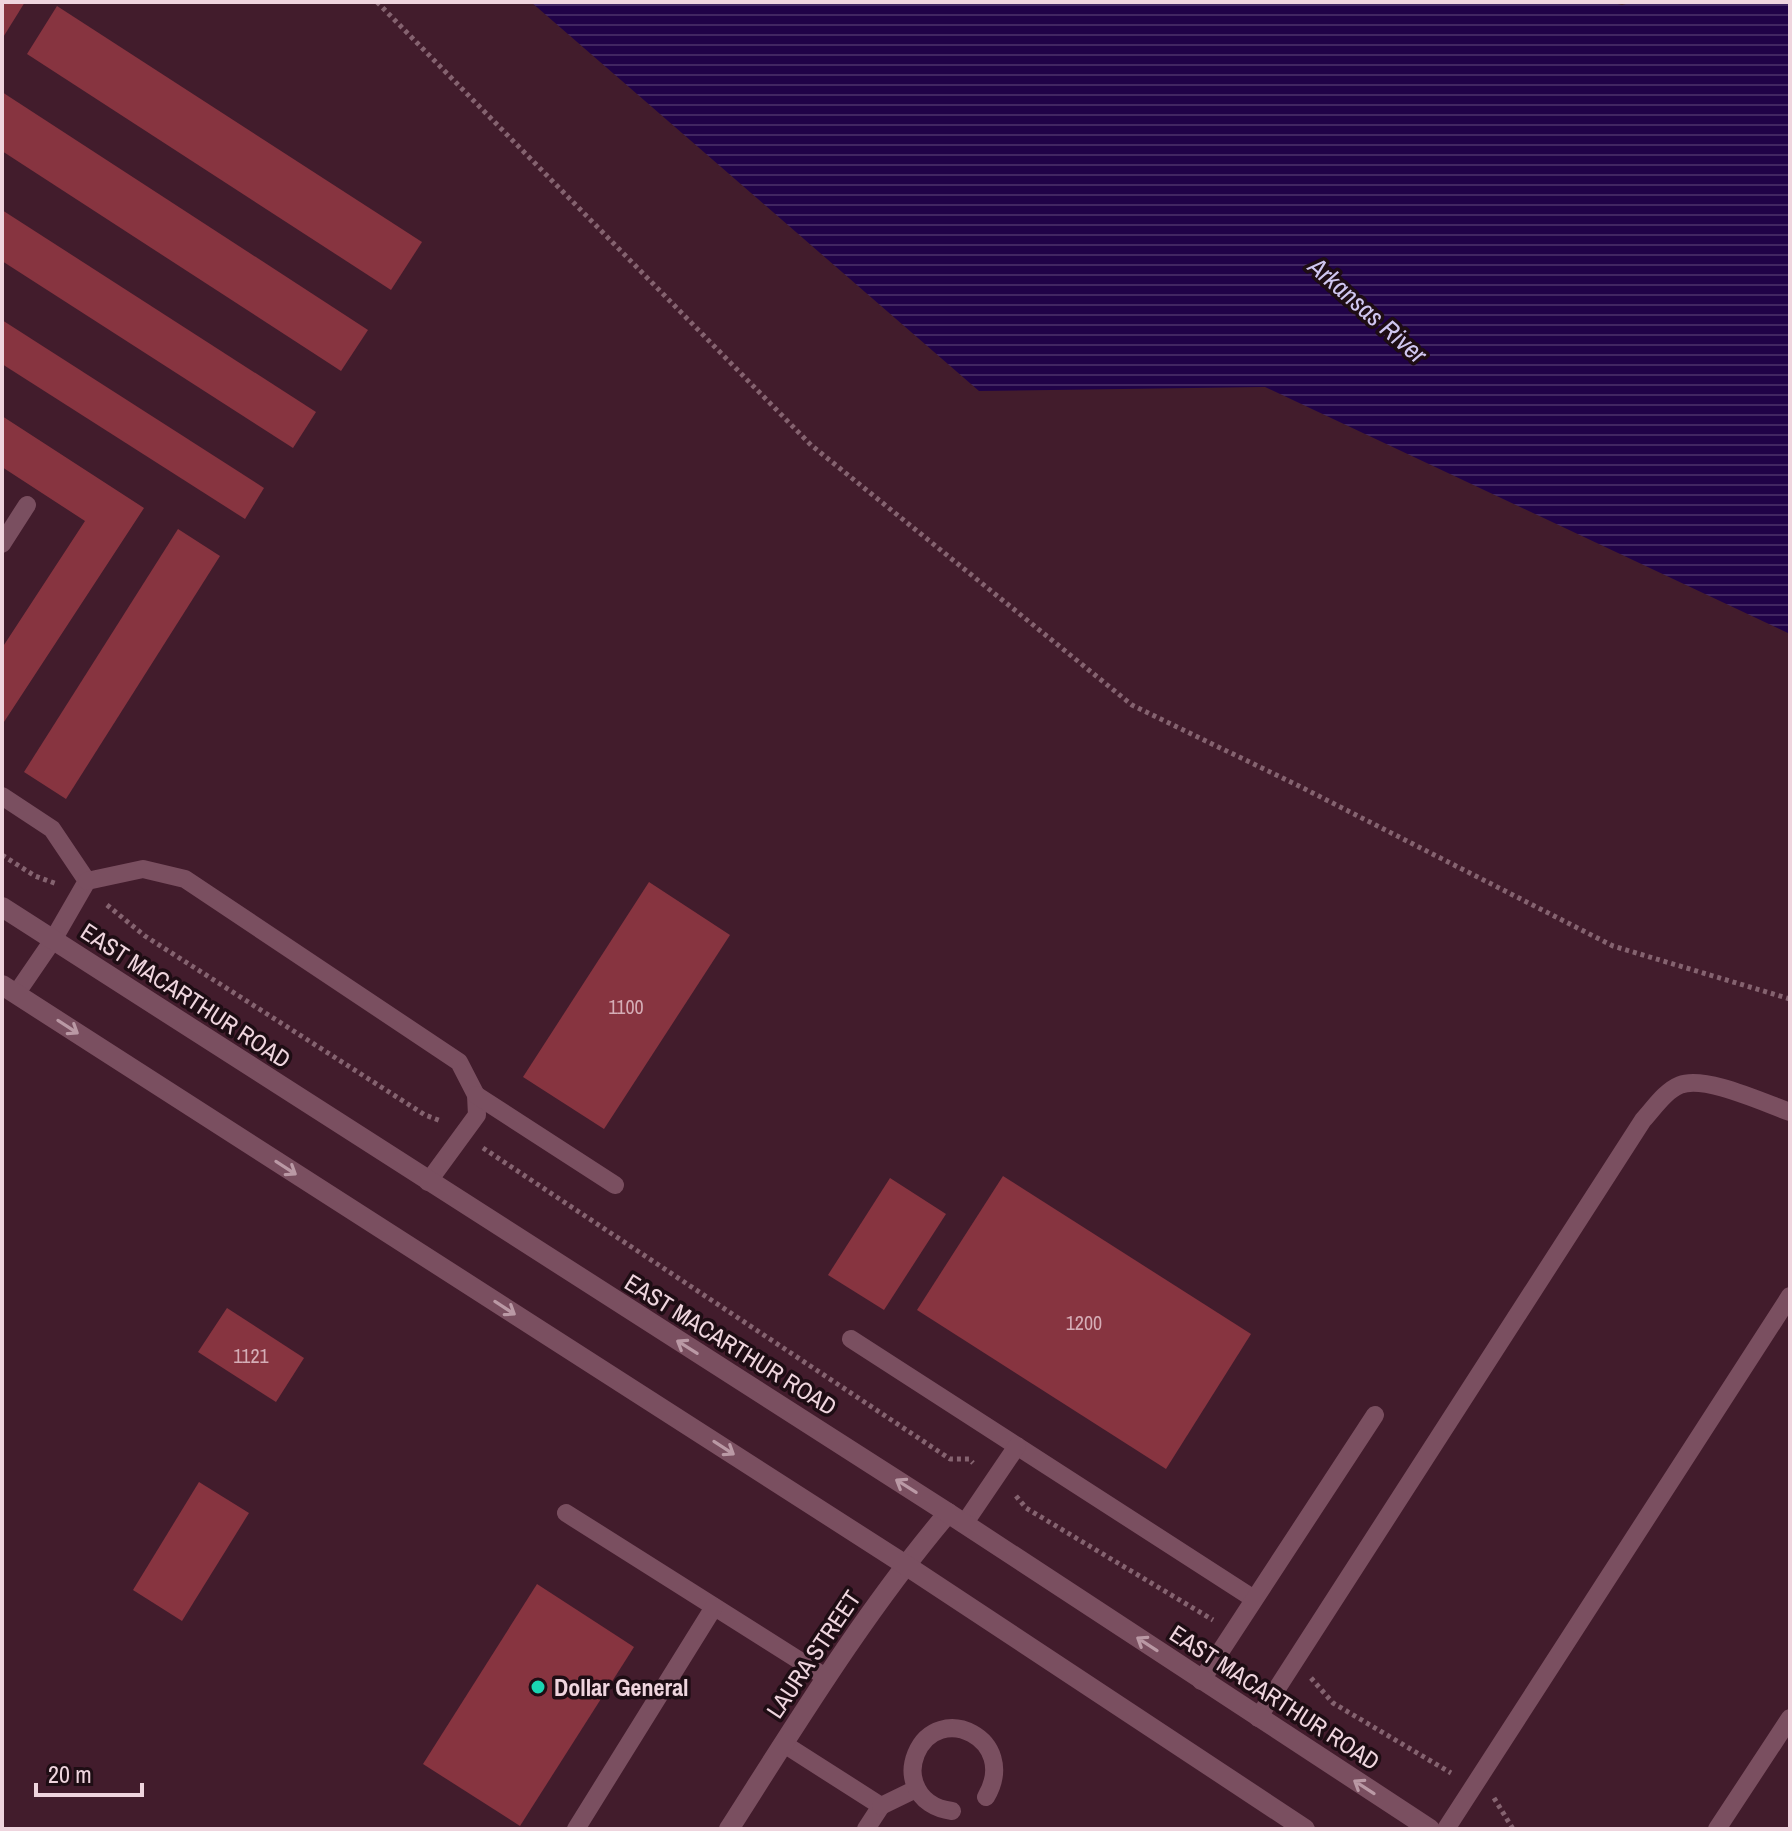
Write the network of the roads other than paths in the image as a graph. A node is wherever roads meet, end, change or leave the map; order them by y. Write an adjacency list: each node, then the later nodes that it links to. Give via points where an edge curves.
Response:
1 (27, 505): 2 (lane)
2 (2, 544)
3 (2, 796): 4 (lane, via 52,829)
4 (83, 887): 6 (lane); 8 (lane, via 143,869 185,879 459,1062)
5 (2, 907): 6 (street, EAST MACARTHUR ROAD)
6 (53, 940): 7 (lane); 10 (street, EAST MACARTHUR ROAD)
7 (9, 990): 18 (street, one-way to 18)
8 (476, 1095): 10 (lane, via 477,1115); 11 (lane)
9 (1790, 1112): 23 (lane, via 1704,1083 1684,1083 1643,1120)
10 (428, 1182): 17 (street, EAST MACARTHUR ROAD, one-way to 10)
11 (615, 1185)
12 (1790, 1296): 35 (lane)
13 (851, 1339): 15 (lane)
14 (1375, 1415): 19 (lane)
15 (1017, 1446): 17 (lane); 19 (lane)
16 (566, 1513): 20 (lane)
17 (956, 1518): 18 (street, LAURA STREET); 22 (street, EAST MACARTHUR ROAD, one-way to 17)
18 (904, 1564): 21 (street, LAURA STREET); 33 (street)
19 (1254, 1599): 22 (lane)
20 (714, 1607): 21 (lane); 30 (lane)
21 (827, 1678): 25 (street, LAURA STREET)
22 (1201, 1681): 23 (street, EAST MACARTHUR ROAD)
23 (1258, 1718): 34 (street, EAST MACARTHUR ROAD, one-way to 23)
24 (1790, 1718): 36 (lane)
25 (784, 1744): 28 (lane); 31 (street, LAURA STREET)
26 (916, 1789): 27 (lane, via 912,1775 918,1749 926,1738 952,1728 978,1736 994,1758); 28 (lane); 29 (lane, via 936,1807)
27 (986, 1797)
28 (881, 1806): 32 (lane)
29 (952, 1811)
30 (576, 1829)
31 (729, 1829)
32 (866, 1829)
33 (1305, 1829)
34 (1430, 1829)
35 (1446, 1829)
36 (1717, 1829)

